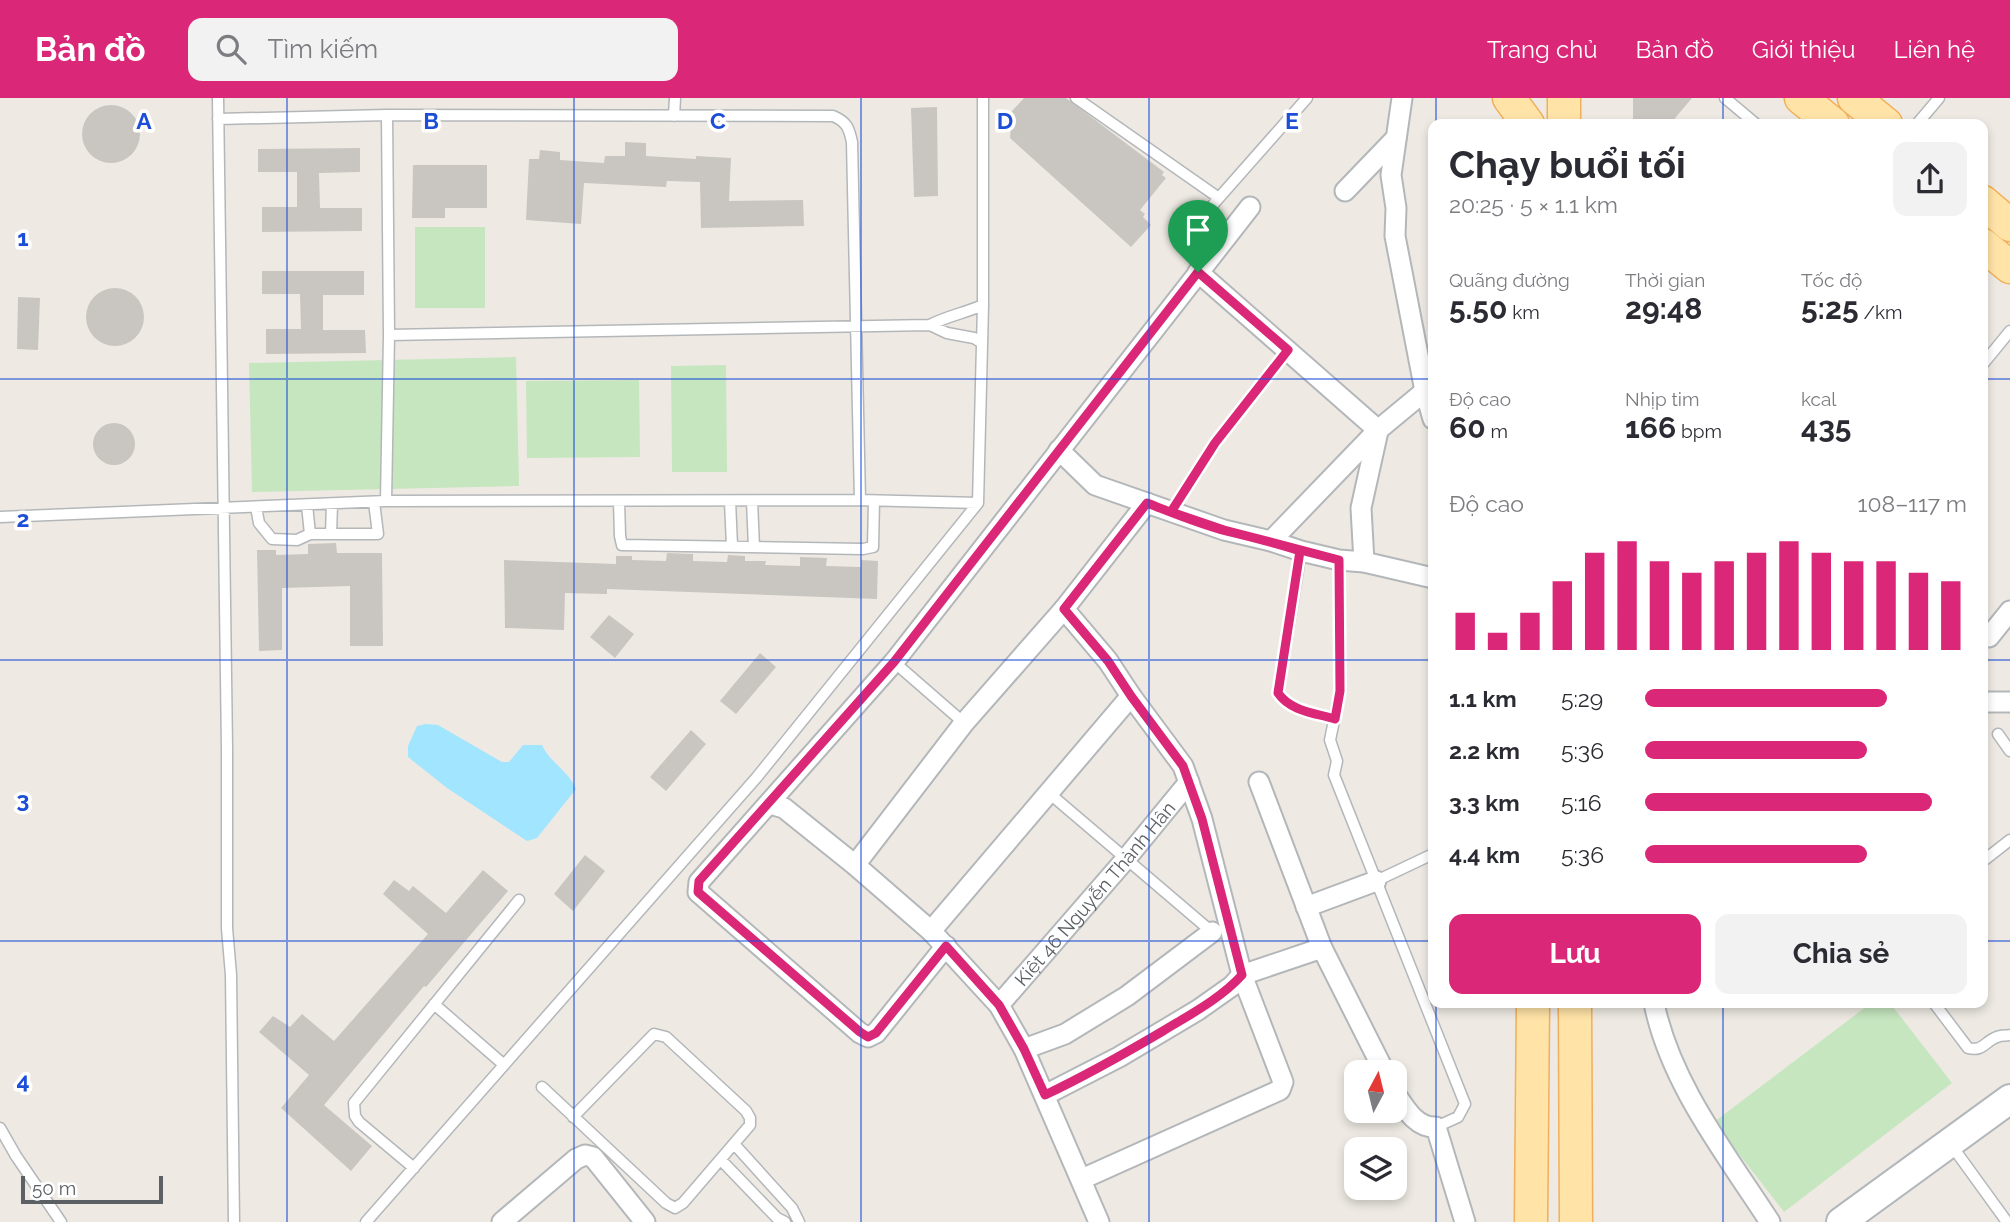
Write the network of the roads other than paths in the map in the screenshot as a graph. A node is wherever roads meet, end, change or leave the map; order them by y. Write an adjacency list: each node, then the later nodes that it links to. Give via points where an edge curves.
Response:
1 (218, 98): 15 (lane)
2 (675, 98): 14 (lane)
3 (983, 98): 30 (lane)
4 (1076, 98): 24 (lane)
5 (1307, 98): 24 (lane)
6 (1402, 98): 22 (street)
7 (1509, 98): 16 (main road)
8 (1526, 98): 17 (main road)
9 (1725, 98): 18 (lane)
10 (1801, 98): 19 (main road)
11 (1854, 98): 20 (main road)
12 (1939, 98): 21 (lane)
13 (387, 115): 14 (lane); 15 (lane); 34 (lane)
14 (674, 116): 32 (lane, via 832,116 849,127)
15 (218, 119): 54 (lane)
16 (1524, 119)
17 (1528, 119)
18 (1750, 119)
19 (1827, 119)
20 (1880, 119)
21 (1921, 119)
22 (1396, 138): 23 (street); 38 (street, via 1391,175 1395,236)
23 (1345, 191)
24 (1219, 198): 26 (lane)
25 (1250, 207): 29 (street)
26 (1195, 225)
27 (1988, 249): 28 (main road)
28 (2010, 267)
29 (1198, 272): 36 (street); 41 (street)
30 (983, 304): 31 (lane); 35 (lane)
31 (930, 325): 32 (lane); 35 (lane)
32 (856, 326): 34 (lane); 42 (lane)
33 (2010, 331): 37 (lane)
34 (389, 335): 43 (lane)
35 (982, 343): 49 (lane)
36 (1288, 350): 40 (street); 55 (lane, via 1215,443)
37 (1988, 357)
38 (1425, 391): 39 (street); 40 (street)
39 (1428, 402)
40 (1378, 430): 59 (street); 64 (street, via 1361,509)
41 (1059, 450): 50 (street, via 1095,485); 69 (street)
42 (860, 500): 46 (lane); 47 (lane)
43 (386, 501): 44 (lane); 48 (lane)
44 (620, 501): 45 (lane); 60 (lane, via 622,545)
45 (730, 501): 46 (lane); 60 (lane)
46 (752, 501): 61 (lane)
47 (874, 501): 49 (lane); 61 (lane, via 873,547)
48 (374, 502): 51 (lane); 58 (lane, via 378,534)
49 (978, 503): 103 (lane, via 757,777)
50 (1147, 503): 55 (street); 66 (street)
51 (332, 504): 52 (lane); 58 (lane)
52 (307, 505): 53 (lane); 57 (lane)
53 (256, 507): 54 (lane); 57 (lane, via 259,523 272,539 297,540)
54 (222, 508): 56 (lane); 118 (lane)
55 (1171, 512): 59 (street)
56 (0, 517)
57 (310, 534): 58 (lane)
58 (331, 534)
59 (1271, 541): 62 (street)
60 (732, 546): 61 (lane)
61 (754, 547)
62 (1300, 551): 63 (street); 73 (lane, via 1278,693 1284,702)
63 (1339, 560): 64 (street); 73 (lane, via 1340,691)
64 (1364, 562): 65 (street)
65 (1428, 577)
66 (1064, 609): 70 (street); 74 (street)
67 (2010, 611): 68 (street)
68 (1989, 637)
69 (894, 662): 74 (lane); 80 (street)
70 (1131, 696): 77 (street, via 1183,766); 79 (street)
71 (1988, 702): 72 (street)
72 (2010, 702)
73 (1335, 719): 86 (lane, via 1329,740 1336,761 1334,775)
74 (964, 723): 85 (street)
75 (1998, 734): 76 (lane)
76 (2010, 751)
77 (1189, 782): 84 (street, Kiệt 46 Nguyễn Thành Hân); 93 (street)
78 (1259, 782): 88 (street)
79 (1049, 793): 84 (lane); 89 (street)
80 (770, 804): 85 (street, via 784,808); 91 (street, via 699,881 698,892 860,1032 868,1037 876,1033)
81 (2010, 840): 83 (lane)
82 (1428, 856): 86 (lane)
83 (1988, 856)
84 (1125, 860): 90 (lane); 95 (street, Kiệt 46 Nguyễn Thành Hân)
85 (855, 864): 89 (street)
86 (1376, 881): 88 (street); 109 (lane, via 1465,1104 1458,1117)
87 (519, 900): 94 (lane)
88 (1306, 906): 92 (street)
89 (932, 931): 91 (street)
90 (1212, 933): 101 (street, via 1127,996 1065,1034)
91 (946, 946): 95 (street)
92 (1322, 947): 93 (street); 102 (street)
93 (1242, 975): 105 (street, via 1198,1010); 115 (street, via 1283,1082 1280,1090)
94 (434, 1004): 103 (lane); 114 (lane, via 354,1103 359,1122)
95 (999, 1005): 101 (street)
96 (1533, 1008): 125 (main road)
97 (1575, 1008): 126 (main road)
98 (1656, 1008): 127 (street, via 1671,1059)
99 (1938, 1008): 100 (lane, via 1968,1048 1981,1048 1996,1037)
100 (2010, 1035)
101 (1024, 1049): 105 (street)
102 (1378, 1060)
103 (503, 1064): 114 (lane)
104 (542, 1087): 108 (lane)
105 (1045, 1095): 115 (street)
106 (2010, 1099): 111 (main road)
107 (1407, 1109): 109 (street, via 1425,1128)
108 (573, 1117): 112 (lane, via 646,1041 661,1034 746,1111 750,1125); 113 (lane, via 676,1208)
109 (1436, 1127): 124 (street)
110 (0, 1128): 117 (lane)
111 (1950, 1143): 128 (main road); 129 (lane)
112 (735, 1145): 113 (lane); 122 (lane, via 792,1208)
113 (721, 1160): 121 (lane)
114 (414, 1168): 119 (lane)
115 (1082, 1179): 123 (street)
116 (640, 1216): 120 (street, via 593,1157 585,1155)
117 (61, 1222)
118 (234, 1222)
119 (366, 1222)
120 (502, 1222)
121 (785, 1222)
122 (799, 1222)
123 (1099, 1222)
124 (1465, 1222)
125 (1531, 1222)
126 (1576, 1222)
127 (1769, 1222)
128 (1841, 1222)
129 (2007, 1222)

